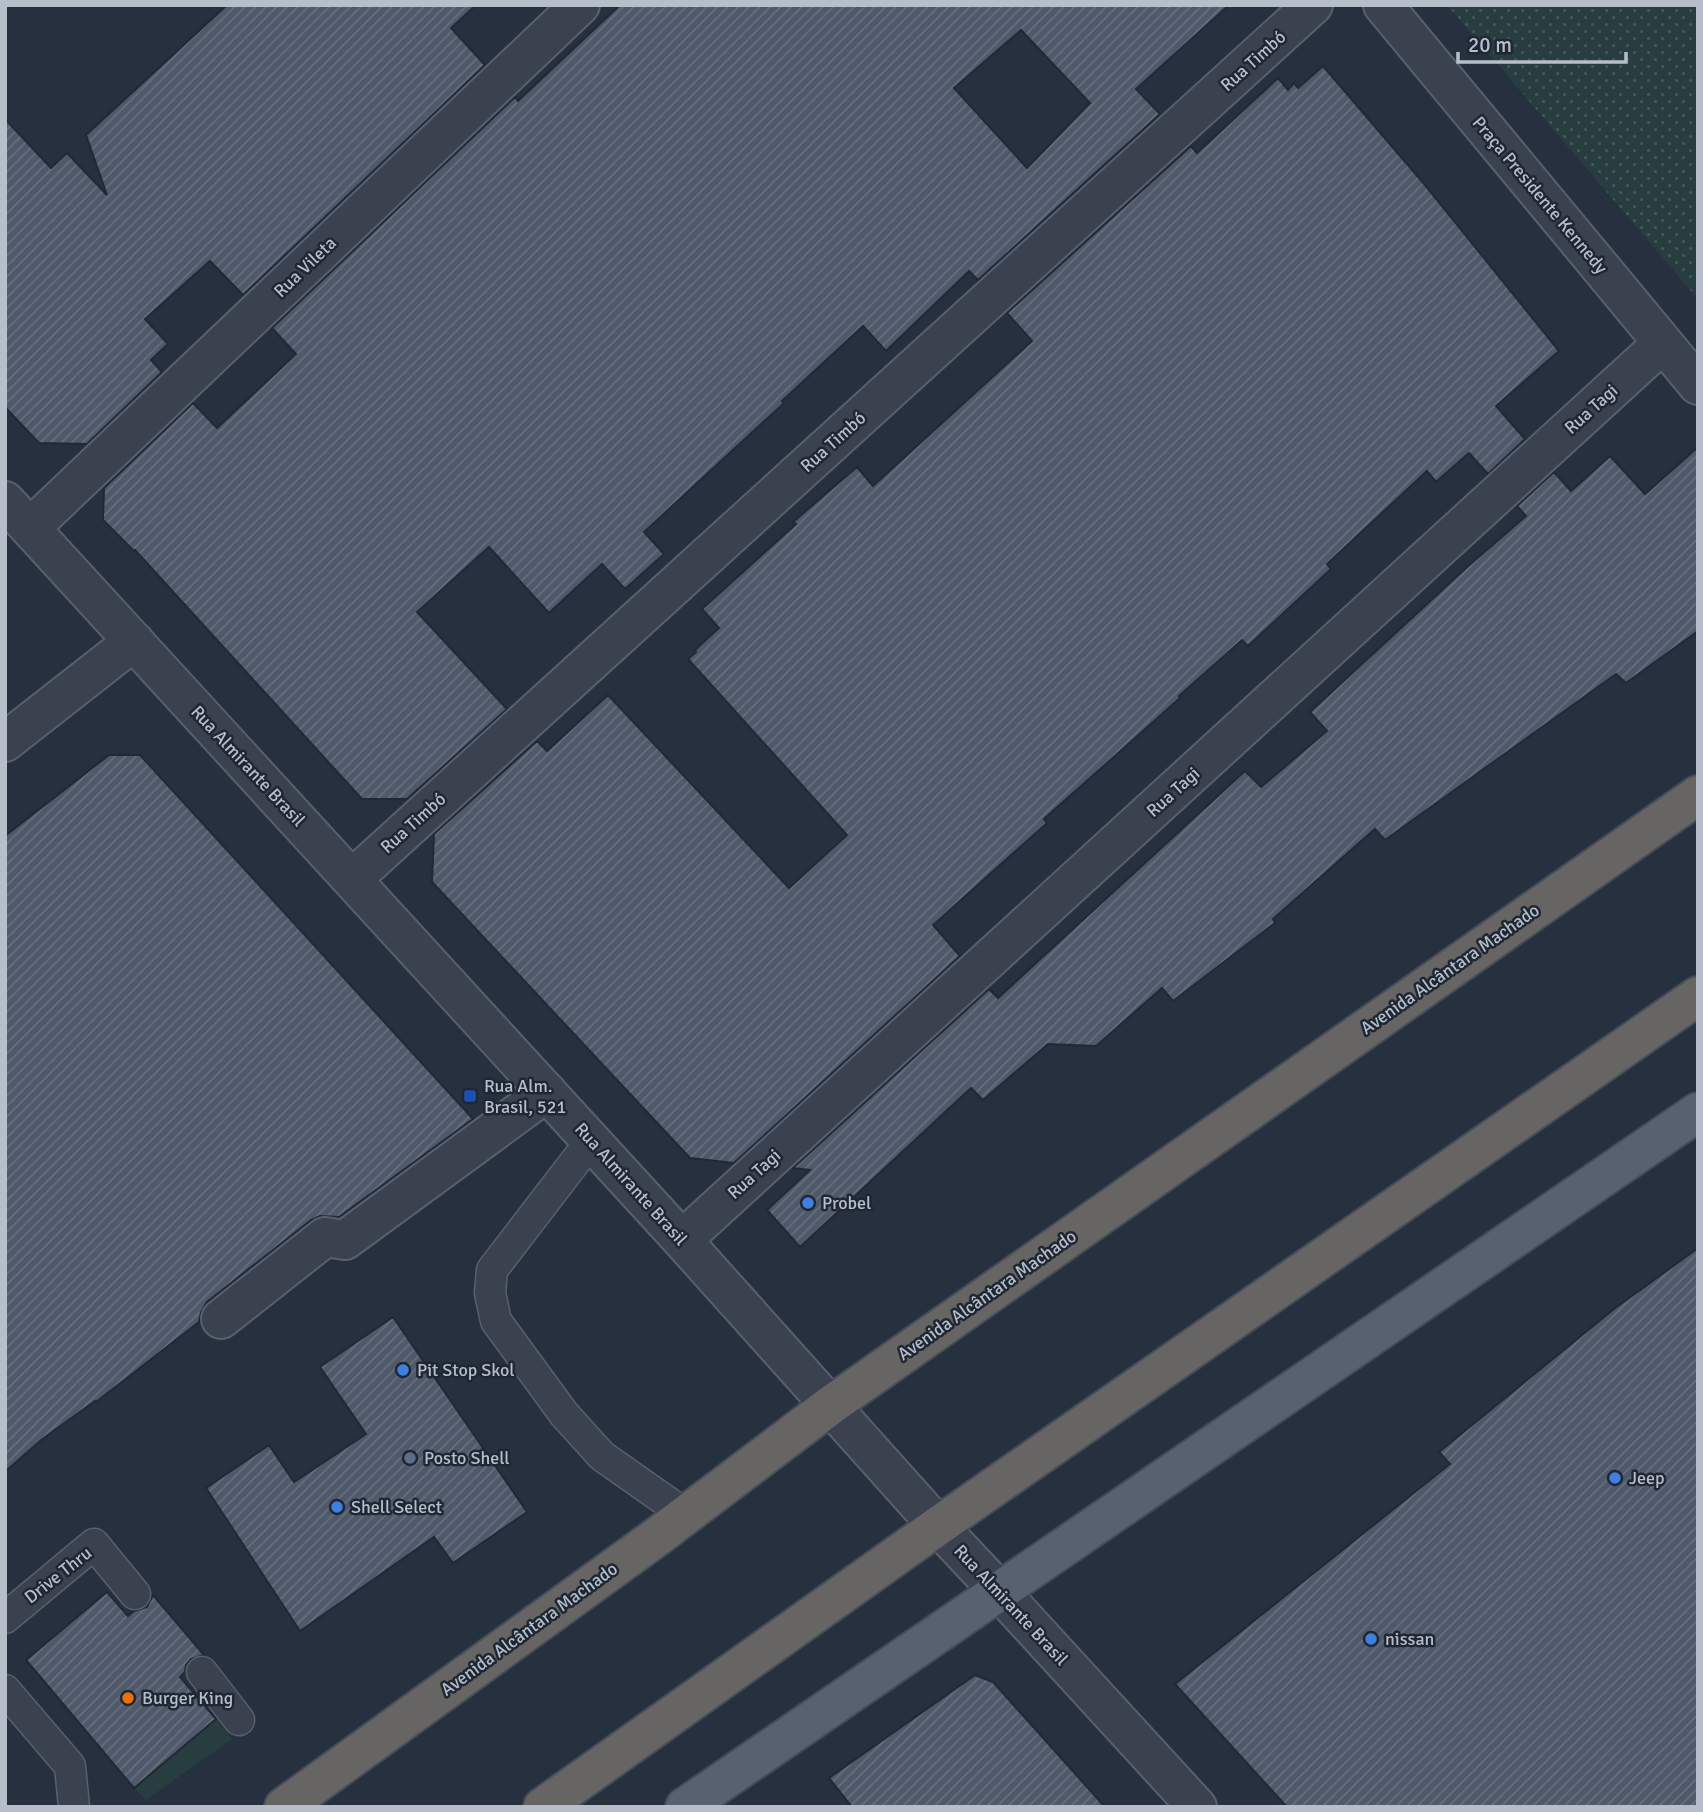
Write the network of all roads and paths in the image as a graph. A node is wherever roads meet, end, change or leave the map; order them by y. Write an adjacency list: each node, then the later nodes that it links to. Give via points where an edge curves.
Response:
1 (580, 5): 6 (street, Rua Vileta)
2 (1314, 5): 10 (street, Rua Timbó)
3 (1383, 5): 4 (street, Praça Presidente Kennedy)
4 (1663, 343): 5 (street, Praça Presidente Kennedy); 15 (street, Rua Tagi)
5 (1698, 385)
6 (18, 515): 7 (street, Rua Almirante Brasil)
7 (134, 641): 8 (street); 10 (street, Rua Almirante Brasil)
8 (5, 742)
9 (1698, 795): 17 (highway, Avenida Alcântara Machado)
10 (352, 879): 12 (street, Rua Almirante Brasil)
11 (1698, 996): 19 (highway)
12 (547, 1092): 14 (street, Rua Almirante Brasil); 16 (street, via 345,1240 325,1237)
13 (1698, 1112): 20 (main road)
14 (591, 1140): 15 (street, Rua Almirante Brasil); 18 (lane, via 492,1270 490,1293 496,1321 564,1414 603,1456)
15 (682, 1240): 17 (street, Rua Almirante Brasil)
16 (221, 1319)
17 (831, 1405): 18 (highway, Avenida Alcântara Machado); 19 (street, Rua Almirante Brasil)
18 (686, 1515): 27 (highway, Avenida Alcântara Machado)
19 (938, 1526): 20 (street, Rua Almirante Brasil); 28 (highway)
20 (1000, 1592): 29 (main road); 30 (street, Rua Almirante Brasil)
21 (135, 1594): 22 (lane, Drive Thru, via 94,1544)
22 (5, 1618)
23 (202, 1672): 25 (lane)
24 (5, 1690): 26 (lane, via 70,1766)
25 (239, 1720)
26 (74, 1807)
27 (284, 1807)
28 (543, 1807)
29 (685, 1807)
30 (1197, 1807)

